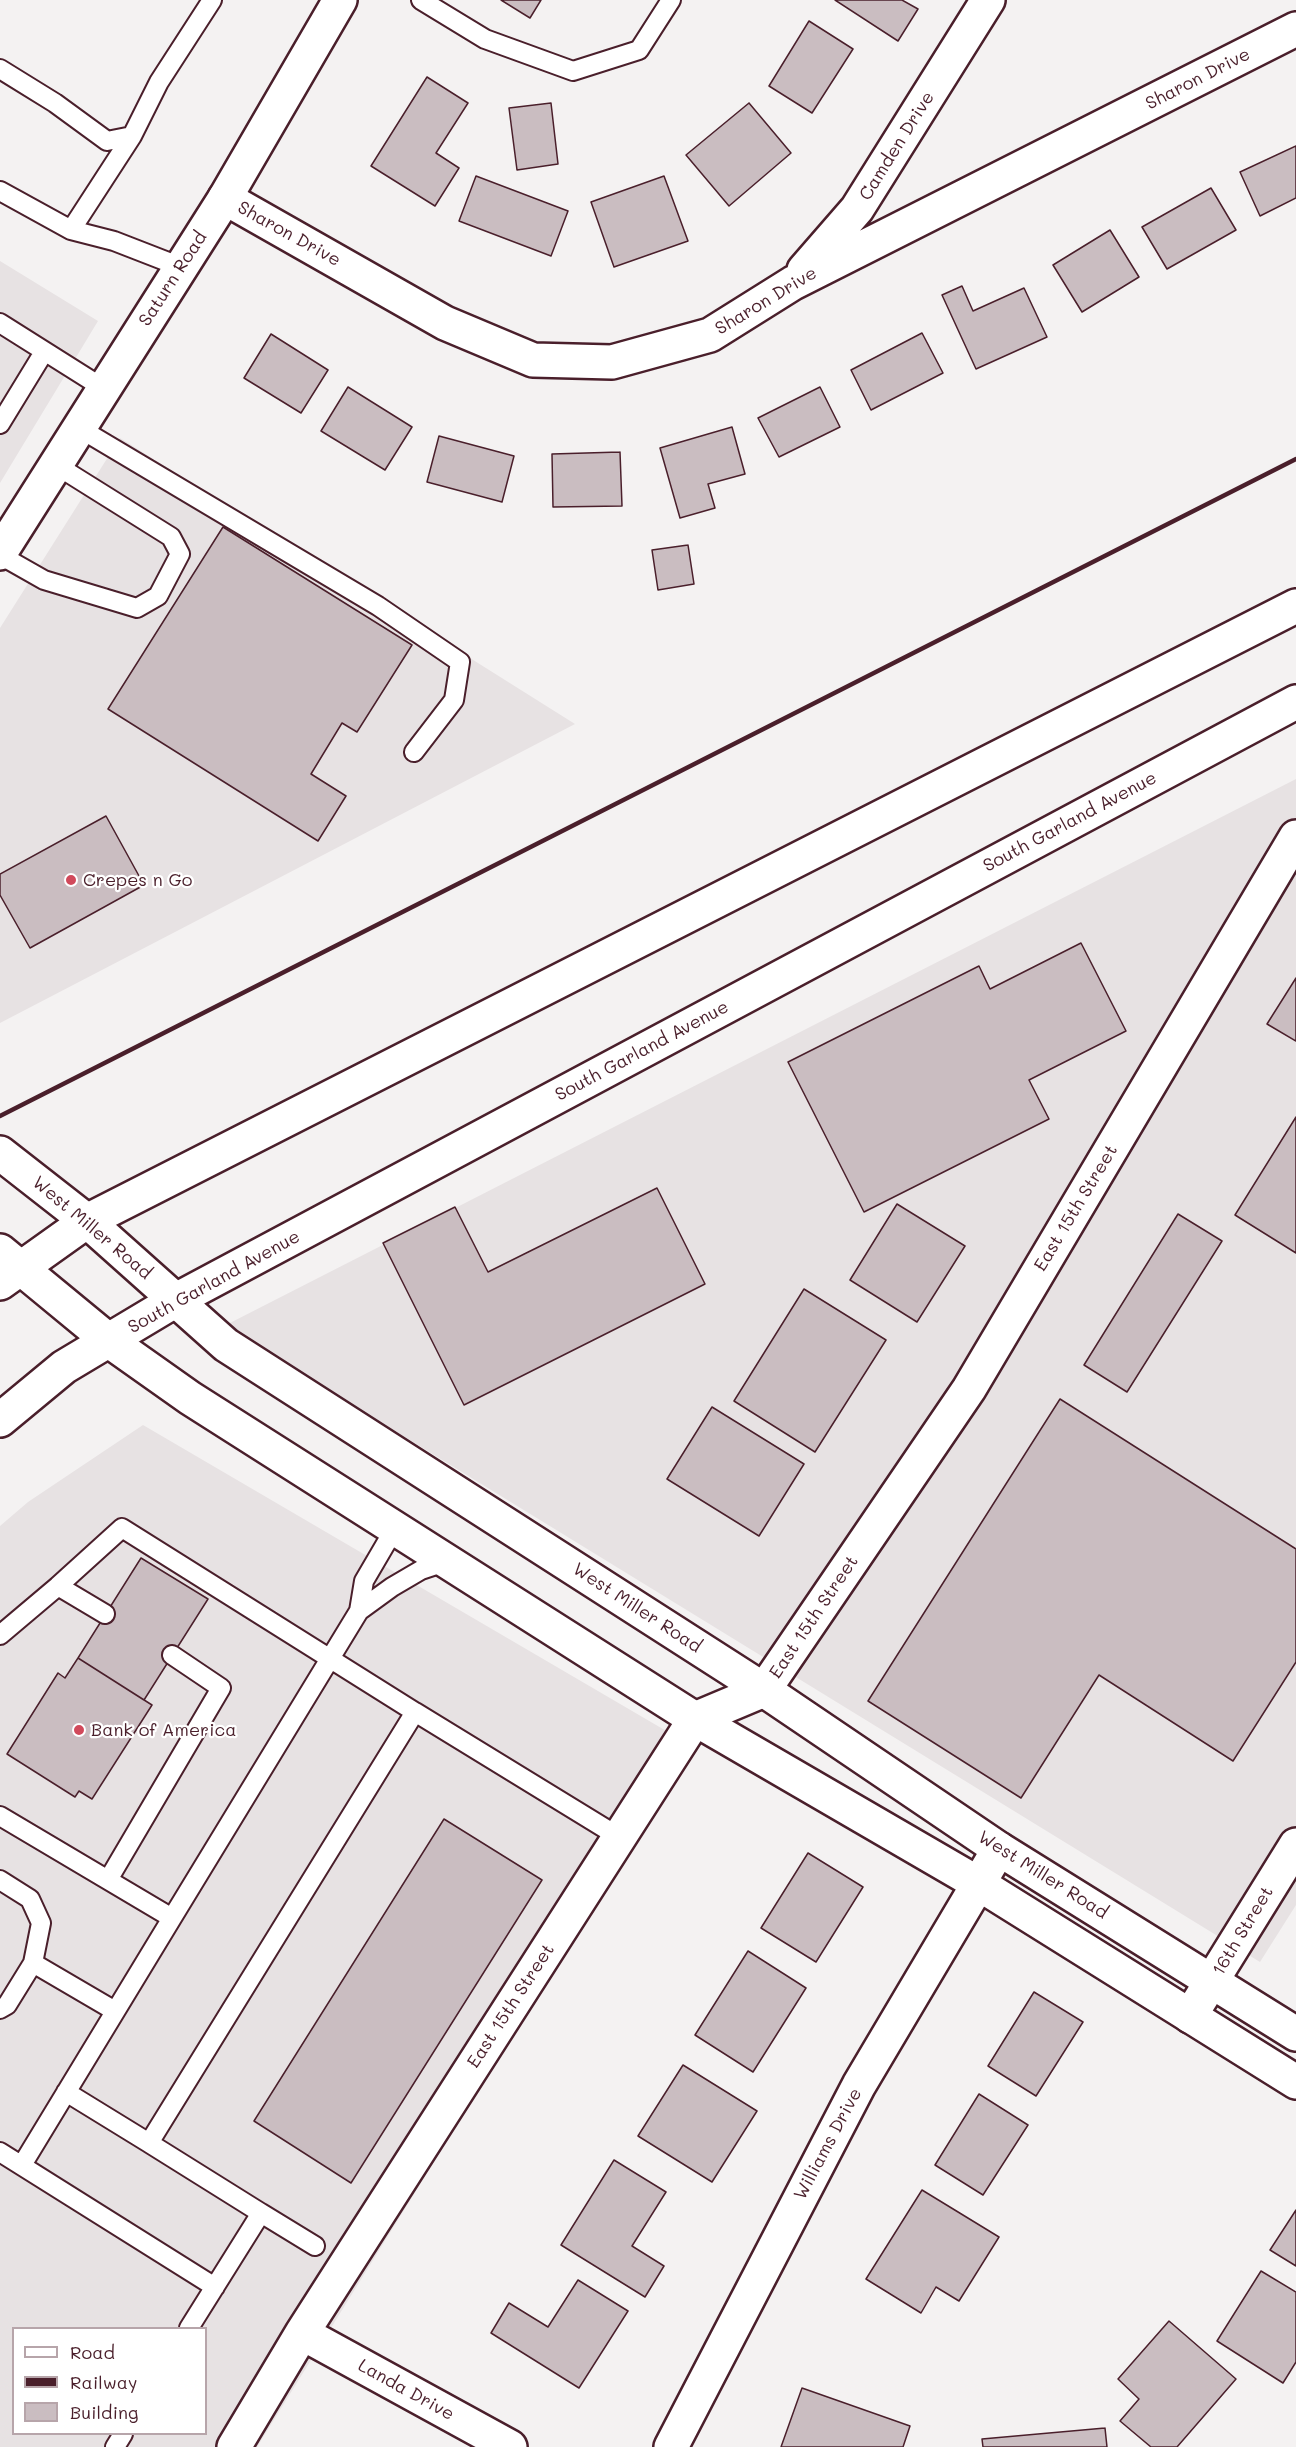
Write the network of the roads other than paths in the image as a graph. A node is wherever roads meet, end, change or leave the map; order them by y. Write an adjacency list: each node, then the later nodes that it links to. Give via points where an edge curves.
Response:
1 (212, 0): 8 (lane, via 159,82)
2 (421, 0): 3 (lane, via 485,39 573,71 639,50)
3 (671, 0)
4 (988, 0): 13 (main road, Camden Drive, via 857,209)
5 (334, 2): 10 (main road, Saturn Road)
6 (1296, 30): 13 (main road, Sharon Drive)
7 (0, 69): 8 (lane, via 107,141)
8 (132, 136): 11 (lane)
9 (0, 191): 11 (lane)
10 (225, 198): 12 (main road, Saturn Road); 13 (main road, Sharon Drive, via 445,322 533,360 612,362 710,335)
11 (72, 230): 12 (lane, via 114,241)
12 (181, 267): 16 (main road, Saturn Road)
13 (793, 282)
14 (0, 323): 15 (lane)
15 (44, 351): 16 (lane); 17 (lane)
16 (103, 388): 18 (main road, Saturn Road)
17 (0, 424)
18 (79, 428): 19 (main road, Saturn Road); 23 (lane, via 378,606 460,662 454,700)
19 (56, 465): 20 (main road, Saturn Road); 20 (lane, via 171,537 180,554 158,596 137,608 44,580)
20 (0, 554)
21 (1296, 606): 26 (main road)
22 (1296, 702): 28 (main road, South Garland Avenue)
23 (414, 753)
24 (1296, 837): 39 (main road, East 15th Street, via 969,1389)
25 (0, 1153): 26 (main road, West Miller Road)
26 (87, 1221): 27 (main road); 28 (main road, West Miller Road)
27 (7, 1267): 29 (main road)
28 (176, 1300): 29 (main road, South Garland Avenue); 39 (main road, West Miller Road, via 226,1345)
29 (108, 1340): 30 (main road, South Garland Avenue, via 64,1367); 31 (main road, via 190,1398)
30 (0, 1420)
31 (395, 1528): 32 (main road); 34 (lane, via 364,1581)
32 (448, 1561): 34 (lane, via 421,1570); 41 (main road)
33 (58, 1586): 35 (lane); 36 (lane); 38 (lane, via 122,1528)
34 (359, 1611): 38 (lane)
35 (105, 1614)
36 (0, 1635)
37 (172, 1656): 47 (lane, via 221,1688)
38 (330, 1658): 40 (lane); 49 (lane)
39 (764, 1690): 41 (main road, East 15th Street); 45 (main road, West Miller Road)
40 (415, 1712): 43 (lane); 58 (lane)
41 (695, 1719): 43 (main road, East 15th Street); 48 (main road)
42 (0, 1816): 47 (lane)
43 (619, 1837): 65 (main road, East 15th Street)
44 (1296, 1845): 51 (main road, 16th Street)
45 (999, 1849): 48 (main road, Williams Drive); 51 (main road, West Miller Road)
46 (0, 1880): 50 (lane, via 30,1899 41,1923)
47 (108, 1880): 49 (lane)
48 (979, 1884): 54 (main road); 68 (main road, Williams Drive, via 859,2085)
49 (172, 1918): 53 (lane)
50 (33, 1963): 52 (lane, via 7,2005); 53 (lane)
51 (1212, 1982): 54 (main road, 16th Street); 55 (main road, West Miller Road)
52 (0, 2009)
53 (115, 2011): 57 (lane)
54 (1190, 2016): 56 (main road)
55 (1296, 2034)
56 (1296, 2082)
57 (66, 2092): 58 (lane); 60 (lane)
58 (149, 2143): 61 (lane)
59 (0, 2152): 60 (lane)
60 (22, 2165): 63 (lane)
61 (261, 2213): 62 (lane); 63 (lane)
62 (315, 2246)
63 (215, 2287): 64 (lane)
64 (190, 2327)
65 (302, 2333): 66 (main road, East 15th Street); 67 (main road, Landa Drive)
66 (234, 2447)
67 (510, 2447)
68 (671, 2447)

